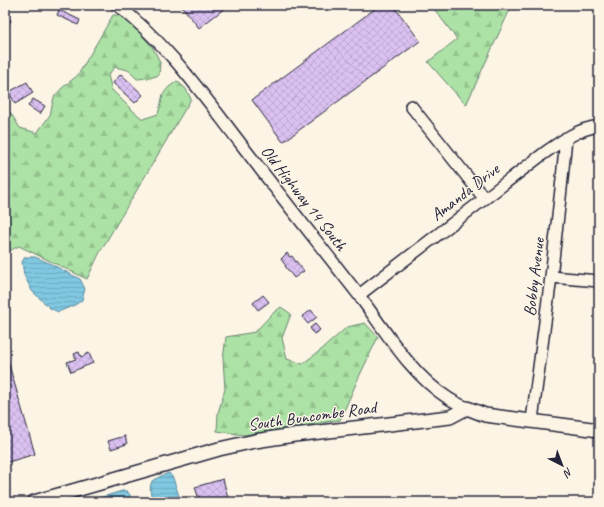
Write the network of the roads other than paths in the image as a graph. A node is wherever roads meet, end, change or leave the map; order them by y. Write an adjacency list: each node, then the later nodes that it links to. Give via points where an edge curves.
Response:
1 (117, 5): 8 (street, Old Highway 14 South, via 156,39 186,72)
2 (411, 106): 5 (street)
3 (599, 126): 4 (street, Amanda Drive, via 582,130)
4 (566, 138): 5 (street, Amanda Drive); 6 (street, Bobby Avenue)
5 (484, 198): 8 (street, Amanda Drive)
6 (551, 277): 7 (street); 10 (street, Bobby Avenue)
7 (599, 281)
8 (359, 295): 9 (street, Old Highway 14 South, via 415,370 448,398)
9 (467, 408): 10 (main road, via 485,415); 12 (main road, South Buncombe Road, via 450,417 255,441)
10 (532, 420): 11 (main road)
11 (599, 430)
12 (34, 502)

